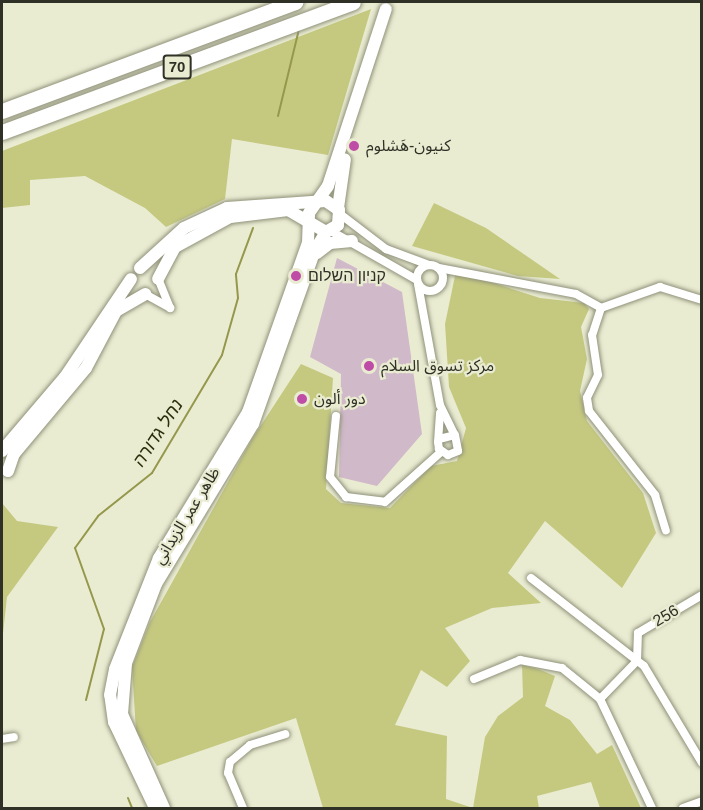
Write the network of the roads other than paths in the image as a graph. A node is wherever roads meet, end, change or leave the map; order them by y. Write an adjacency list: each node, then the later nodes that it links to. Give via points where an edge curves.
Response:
1 (295, 2): 5 (highway, 70)
2 (353, 2): 6 (highway, 70)
3 (386, 9): 4 (main road)
4 (367, 67): 7 (main road, via 328,186); 8 (main road, via 338,186)
5 (2, 111)
6 (2, 132)
7 (318, 202): 8 (main road); 9 (main road, ظاهر عمر الزيداني, via 309,213); 14 (main road, via 267,201 227,208 184,228)
8 (339, 211): 10 (main road, ظاهر عمر الزيداني); 13 (street, via 386,249)
9 (310, 223): 10 (main road); 17 (main road, via 288,210 230,218 175,247); 43 (main road, ظاهر عمر الزيداني, via 308,243 248,412 159,558 114,669 110,695 114,722)
10 (329, 232): 11 (street); 12 (main road, ظاهر عمر الزيداني)
11 (352, 241): 12 (main road, via 330,243); 18 (street)
12 (312, 259): 44 (main road, ظاهر عمر الزيداني, via 254,423 156,584 124,669 122,714)
13 (429, 265): 15 (street); 18 (street)
14 (140, 268): 16 (main road); 17 (main road, via 151,269)
15 (439, 268): 19 (street, via 443,280); 22 (street, via 576,294)
16 (131, 279): 20 (main road, via 135,290); 28 (main road, via 65,377)
17 (158, 279): 20 (main road); 20 (street, via 170,308)
18 (418, 282): 19 (street); 23 (street)
19 (435, 290): 23 (street)
20 (145, 294): 31 (main road, via 116,311 86,368 14,453)
21 (702, 300): 22 (street, via 660,287)
22 (601, 308): 32 (street, via 592,335 598,375 587,398 589,411 655,495)
23 (428, 323): 24 (street)
24 (440, 405): 26 (street); 27 (street)
25 (336, 416): 29 (street, via 330,477 346,496 385,502)
26 (454, 434): 27 (street); 29 (street, via 458,451)
27 (439, 439): 29 (street)
28 (2, 451)
29 (441, 452)
30 (2, 457): 31 (main road)
31 (5, 475)
32 (666, 530)
33 (531, 578): 35 (street)
34 (702, 595): 35 (street, 256, via 638,633)
35 (637, 661): 37 (street); 41 (street, via 657,682)
36 (474, 679): 37 (street, via 520,660 562,668)
37 (600, 699): 46 (street)
38 (285, 734): 45 (street, via 244,748 230,762 228,773)
39 (15, 737): 40 (street)
40 (2, 740)
41 (702, 763)
42 (702, 801): 47 (street)
43 (155, 808)
44 (164, 808)
45 (243, 808)
46 (652, 808)
47 (683, 808)

